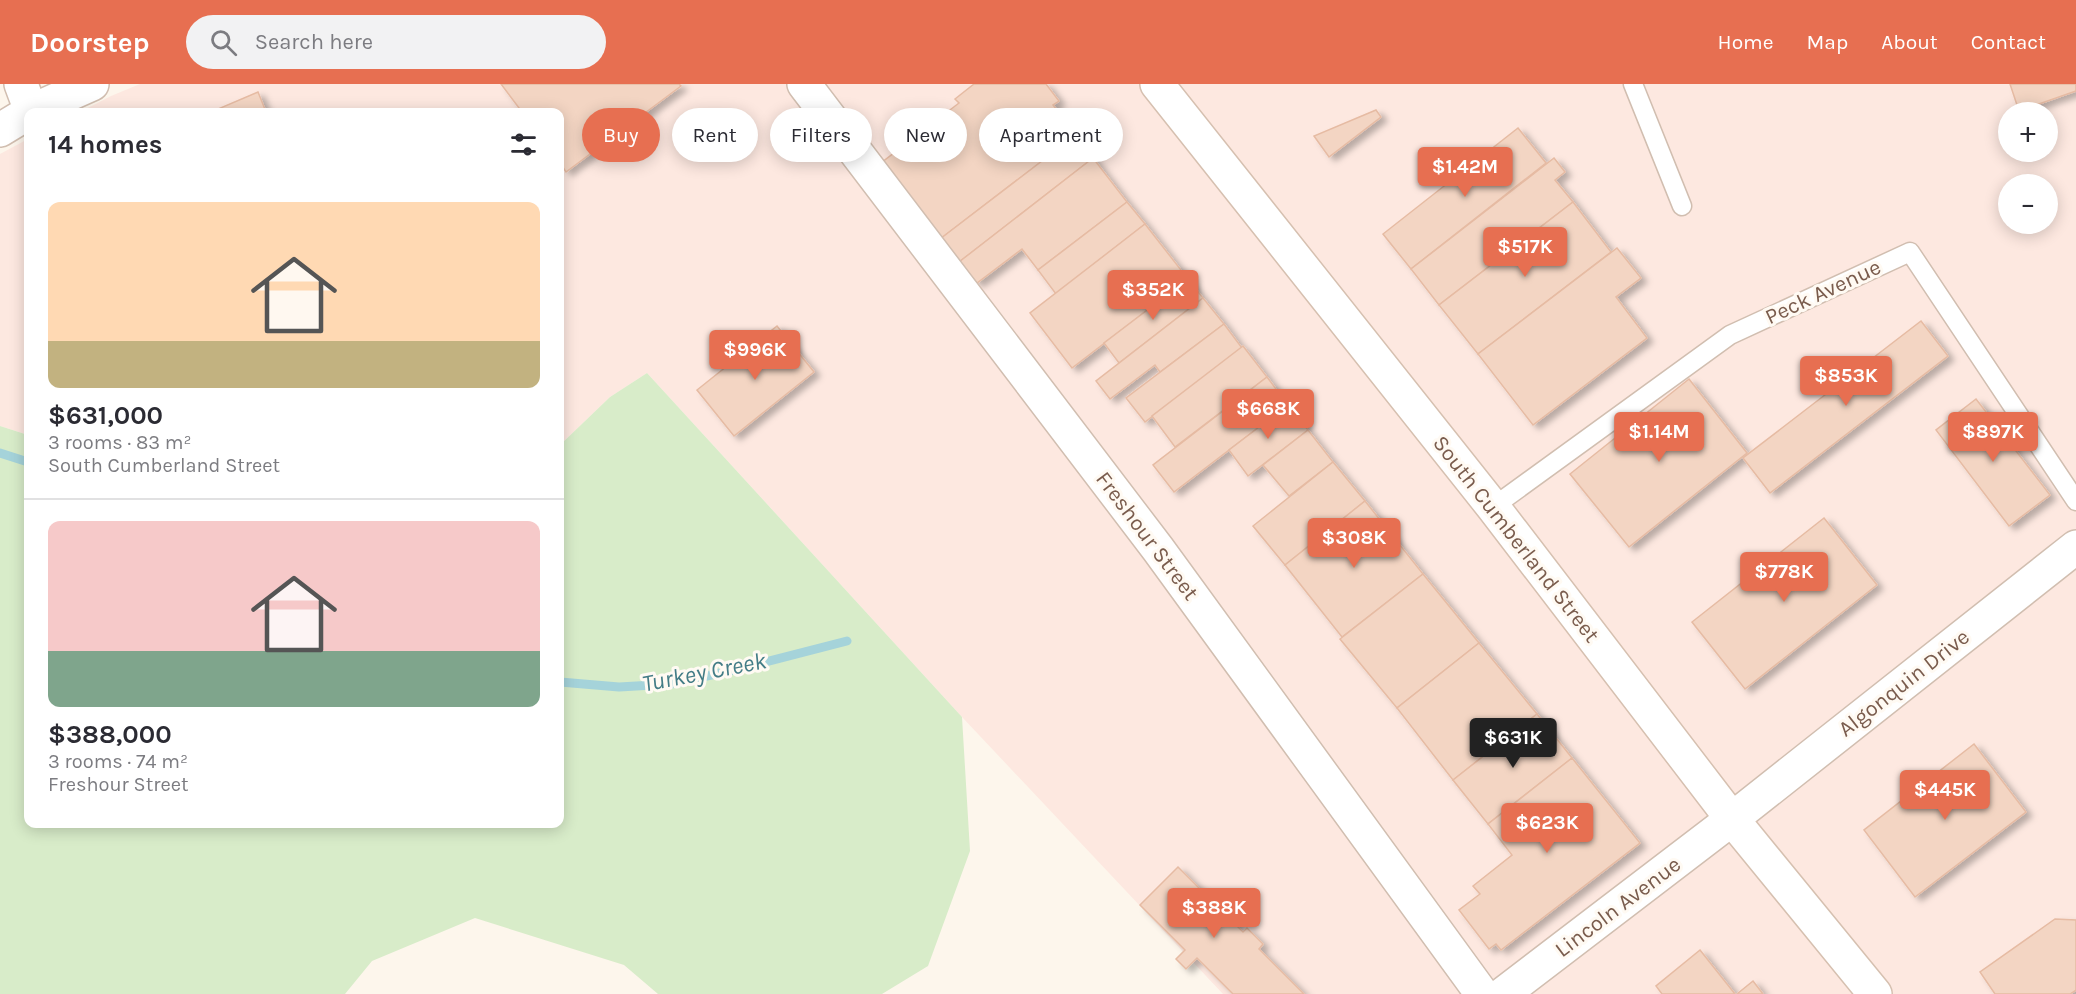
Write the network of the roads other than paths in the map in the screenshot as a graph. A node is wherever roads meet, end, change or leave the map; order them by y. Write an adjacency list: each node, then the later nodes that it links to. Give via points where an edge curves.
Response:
1 (92, 84): 5 (street)
2 (804, 84): 12 (street, Freshour Street, via 1158,549)
3 (1157, 84): 9 (street, South Cumberland Street)
4 (1634, 84): 7 (lane)
5 (27, 105): 6 (street)
6 (0, 130)
7 (1682, 206)
8 (2076, 501): 9 (lane, Peck Avenue, via 1910,252 1730,335)
9 (1493, 507): 11 (street, South Cumberland Street)
10 (2076, 547): 11 (street, Algonquin Drive)
11 (1732, 819): 13 (street, Lincoln Avenue); 14 (street, South Cumberland Street)
12 (1482, 994)
13 (1503, 994)
14 (1875, 994)

